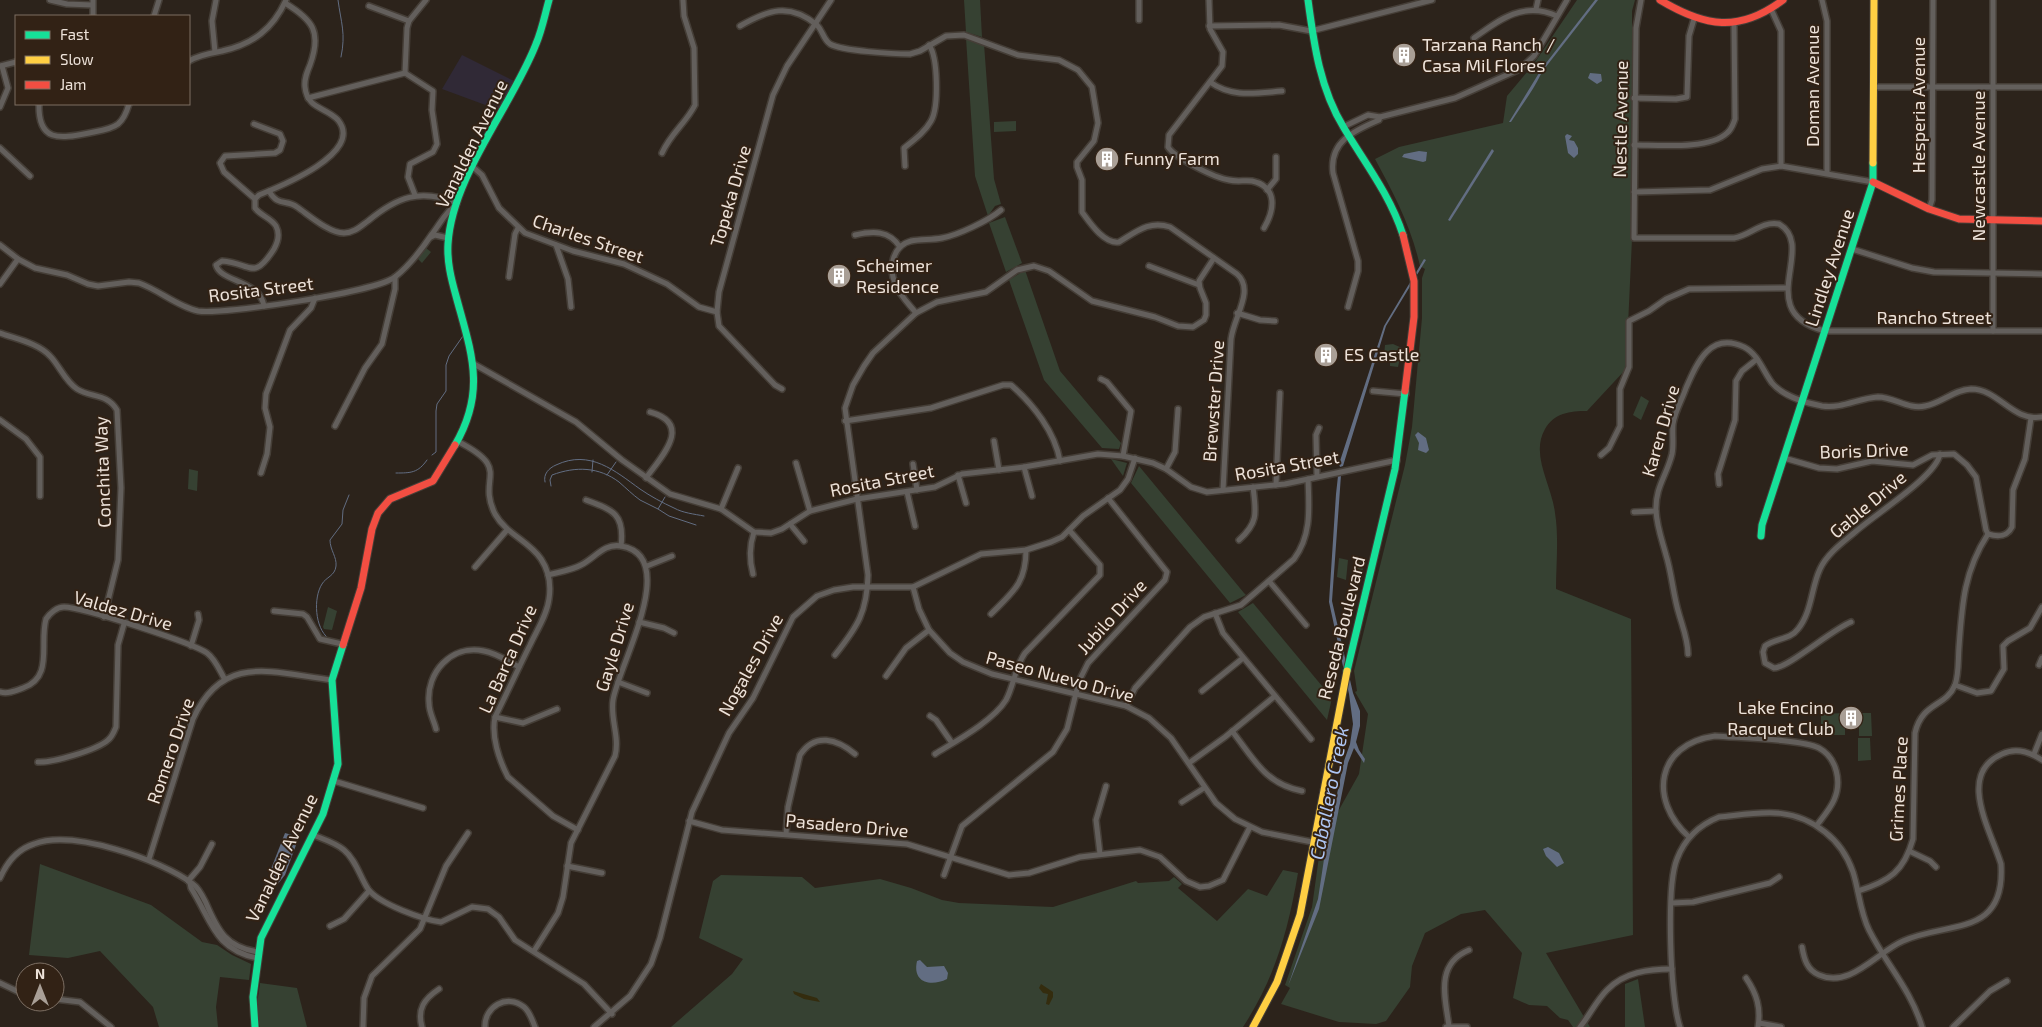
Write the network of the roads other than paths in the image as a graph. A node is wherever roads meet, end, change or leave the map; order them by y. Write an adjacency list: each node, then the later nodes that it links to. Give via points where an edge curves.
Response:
1 (50, 0): 23 (street, via 67,4)
2 (159, 0): 27 (street)
3 (216, 0): 39 (street, via 212,20)
4 (426, 0): 31 (street)
5 (549, 0): 65 (main road, Vanalden Avenue, via 533,52)
6 (684, 0): 61 (street, via 684,16 695,58 695,105 672,134)
7 (830, 0): 33 (street, Topeka Drive)
8 (1138, 0): 30 (street)
9 (1209, 0): 35 (street)
10 (1308, 0): 36 (main road, Reseda Boulevard)
11 (1432, 0): 22 (street)
12 (1538, 0): 25 (street)
13 (1567, 0): 28 (street)
14 (1641, 0): 51 (street, Nestle Avenue, via 1636,28)
15 (1660, 0): 29 (main road)
16 (1783, 0): 26 (main road)
17 (1822, 0): 66 (street, Doman Avenue, via 1827,21)
18 (1874, 0): 45 (main road, Lindley Avenue)
19 (1932, 0): 46 (street, Hesperia Avenue)
20 (1993, 0): 47 (street, Newcastle Avenue)
21 (285, 2): 39 (street, via 266,31 253,40); 50 (street, via 303,14 315,34 316,48 304,82)
22 (1417, 2): 36 (street)
23 (93, 3)
24 (369, 6): 31 (street)
25 (1536, 9): 28 (street); 37 (street, via 1518,12)
26 (1772, 9): 32 (main road); 64 (street, via 1781,31)
27 (154, 15)
28 (1556, 16): 55 (street, via 1534,56 1520,70 1455,98)
29 (1694, 19): 32 (main road); 51 (street, via 1689,36 1687,97 1676,100)
30 (1138, 20)
31 (409, 21): 43 (street, via 405,34)
32 (1734, 23): 59 (street, via 1735,119 1726,134 1684,145)
33 (815, 24): 34 (street, Brewster Drive, via 791,11 774,10); 38 (street, Brewster Drive, via 830,44 844,48 910,54); 102 (street, Topeka Drive, via 787,66 774,95 719,292)
34 (740, 26)
35 (1209, 26): 36 (street, via 1279,25); 44 (street, via 1223,59 1222,66)
36 (1311, 31): 57 (main road, Reseda Boulevard, via 1322,80)
37 (1474, 38)
38 (929, 45): 63 (street, via 934,56 934,111 926,128 904,148); 88 (street, Brewster Drive, via 946,36 964,35 1018,55 1070,64 1092,87 1098,112 1096,136 1077,162 1082,180 1082,212 1104,237 1114,243 1146,226 1164,225)
39 (215, 52): 40 (street)
40 (190, 60)
41 (15, 62): 42 (street)
42 (1, 66): 54 (street, via 8,88)
43 (405, 73): 50 (street); 72 (street, via 433,90 432,110 438,139 433,152 410,164 408,177)
44 (1210, 82): 49 (street, via 1219,89 1235,93); 69 (street, via 1169,135 1168,147 1175,155 1220,178 1255,182)
45 (1874, 87): 46 (street); 68 (main road, Lindley Avenue)
46 (1933, 87): 47 (street); 75 (street, Hesperia Avenue, via 1932,200)
47 (1993, 87): 48 (street); 77 (street, Newcastle Avenue)
48 (2042, 87)
49 (1282, 91)
50 (308, 98): 70 (street, via 314,106 337,119 342,131 341,142 326,162)
51 (1634, 98): 59 (street, Nestle Avenue)
52 (39, 105): 53 (street, via 43,128 53,136 66,138 113,127 124,117)
53 (128, 105)
54 (0, 107)
55 (1380, 117): 57 (street, via 1368,115); 58 (street)
56 (254, 124): 73 (street, via 280,134 283,141 280,150 225,156 220,163 224,172)
57 (1344, 126): 58 (main road, Reseda Boulevard)
58 (1348, 135): 100 (street, via 1335,149 1332,165 1358,260); 116 (main road, Reseda Boulevard, via 1391,204 1410,258 1414,317)
59 (1634, 145): 71 (street, Nestle Avenue)
60 (0, 148): 67 (street)
61 (662, 154)
62 (1276, 157): 69 (street, via 1276,179)
63 (905, 166)
64 (1781, 166): 66 (street); 71 (street, via 1762,168 1710,190)
65 (473, 167): 74 (main road, Vanalden Avenue); 79 (street, Charles Street, via 482,175 499,208)
66 (1827, 172): 68 (street)
67 (30, 176)
68 (1873, 182): 75 (main road); 87 (main road, Lindley Avenue)
69 (1267, 190): 80 (street, via 1273,210)
70 (269, 191): 72 (street, via 281,203 295,205 331,229 344,233 359,228 395,202); 73 (street)
71 (1634, 192): 97 (street, Nestle Avenue, via 1634,238 1734,238 1743,237 1764,224 1779,224 1792,235 1794,245)
72 (415, 195): 74 (street, via 440,197)
73 (255, 199): 99 (street, via 255,208 276,226 277,244 265,264 258,268 222,261 216,266 219,272 253,289 262,297)
74 (456, 204): 82 (street, Rosita Street); 83 (main road, Vanalden Avenue)
75 (1929, 209): 77 (main road, via 1959,219)
76 (1001, 210): 86 (street, via 945,238 910,242)
77 (1993, 221): 78 (main road); 91 (street, Newcastle Avenue)
78 (2042, 221)
79 (518, 228): 84 (street, Charles Street, via 534,238); 94 (street)
80 (1264, 228)
81 (855, 235): 86 (street, via 884,234 893,238)
82 (431, 237): 83 (street); 93 (street, Rosita Street)
83 (448, 238): 111 (main road, Vanalden Avenue, via 451,281)
84 (556, 244): 101 (street, via 568,279); 102 (street, Charles Street, via 624,264 667,284 700,307)
85 (0, 245): 89 (street, Rosita Street)
86 (900, 248): 103 (street, via 892,262 892,275 901,295)
87 (1852, 249): 91 (street, via 1934,272); 106 (main road, Lindley Avenue)
88 (1214, 258): 96 (street); 104 (street, Brewster Drive, via 1237,274 1245,284 1245,295)
89 (18, 259): 95 (street); 99 (street, Rosita Street, via 35,268 98,286 139,283 197,310)
90 (1149, 266): 96 (street)
91 (1993, 273): 92 (street); 107 (street, Newcastle Avenue)
92 (2042, 274)
93 (395, 277): 98 (street, Rosita Street); 124 (street, via 382,344 365,368)
94 (509, 277)
95 (0, 284)
96 (1199, 285): 103 (street, via 1206,303 1206,315 1193,328 1092,301 1049,271 1034,266 1017,270 986,292 937,302)
97 (1787, 288): 106 (street, via 1797,315 1806,324); 129 (street, via 1689,289 1630,320 1629,367 1620,392 1620,426 1609,448)
98 (315, 298): 99 (street, Rosita Street); 141 (street, via 311,308 290,330 266,394 265,408 270,427)
99 (264, 306)
100 (1348, 307)
101 (571, 308)
102 (717, 312): 113 (street, via 719,326 775,385)
103 (916, 313): 123 (street, via 873,353 860,370 847,402)
104 (1237, 313): 105 (street); 150 (street, Brewster Drive, via 1231,339)
105 (1275, 321)
106 (1826, 331): 107 (street, Rancho Street); 117 (main road, Lindley Avenue)
107 (1993, 331): 109 (street, Rancho Street)
108 (0, 332): 186 (street, Conchita Way, via 37,346 49,355 76,388 105,398 117,410 121,488 118,560)
109 (2042, 332)
110 (1757, 359): 117 (street, Karen Drive, via 1778,389); 146 (street, via 1742,370 1736,381 1735,420 1718,474); 160 (street, Karen Drive, via 1745,348 1728,344 1709,349 1702,355 1675,417 1672,452 1657,492)
111 (474, 364): 126 (main road, Vanalden Avenue, via 473,402); 144 (street, via 576,422)
112 (1101, 378): 130 (street, via 1130,411)
113 (782, 388)
114 (1374, 391): 116 (street)
115 (1280, 393): 147 (street)
116 (1406, 394): 133 (main road, Reseda Boulevard)
117 (1803, 400): 121 (street, Karen Drive, via 1832,407 1879,397 1924,407 1953,393 1971,389 1988,393 2016,413); 132 (main road, Lindley Avenue)
118 (1178, 409): 139 (street, via 1175,452)
119 (650, 412): 144 (street, via 666,420 672,434 671,443)
120 (2042, 416): 121 (street)
121 (2031, 418): 167 (street, via 2025,459 2013,490 2012,527 2003,536)
122 (0, 420): 152 (street, via 26,439 40,457)
123 (845, 421): 134 (street, via 931,408 1011,385 1052,433); 155 (street)
124 (335, 426)
125 (1319, 428): 143 (street, via 1316,435)
126 (457, 441): 164 (street, La Barca Drive, via 484,457 491,468 491,500 495,514); 193 (main road, Vanalden Avenue, via 433,481 390,499 378,513 369,541 361,588)
127 (994, 441): 140 (street)
128 (1940, 454): 132 (street, Boris Drive, via 1913,465 1872,461 1837,469 1819,468); 167 (street, via 1954,454 1972,470 1979,484 1983,522); 188 (street, Gable Drive, via 1909,492 1876,514 1829,556 1820,570 1803,622 1792,635 1765,646 1765,663 1774,668 1784,666 1834,630)
129 (1601, 455)
130 (1123, 456): 131 (street, Rosita Street); 134 (street, Rosita Street, via 1098,454)
131 (1135, 458): 139 (street, Rosita Street); 154 (street, Nogales Drive, via 1124,486)
132 (1784, 458): 168 (main road, Lindley Avenue)
133 (1397, 460): 143 (street, Rosita Street); 241 (main road, Reseda Boulevard, via 1346,672)
134 (1060, 461): 137 (street, Rosita Street)
135 (796, 463): 159 (street)
136 (913, 464): 149 (street)
137 (1024, 467): 140 (street, Rosita Street); 153 (street)
138 (738, 468): 158 (street)
139 (1166, 469): 150 (street, Rosita Street, via 1199,491)
140 (999, 470): 142 (street, Rosita Street)
141 (261, 473)
142 (958, 475): 149 (street, Rosita Street, via 940,486); 157 (street)
143 (1317, 476): 145 (street, Rosita Street)
144 (646, 478): 158 (street, via 676,496)
145 (1308, 479): 147 (street, Rosita Street); 178 (street, via 1306,539 1294,559)
146 (1719, 484)
147 (1276, 485): 148 (street, Rosita Street)
148 (1253, 487): 150 (street, Rosita Street); 169 (street, via 1255,520)
149 (917, 490): 151 (street, Rosita Street)
150 (1223, 490)
151 (907, 492): 155 (street, Rosita Street); 163 (street)
152 (40, 496)
153 (1032, 496)
154 (1108, 498): 165 (street, Nogales Drive); 210 (street, Jubilo Drive, via 1167,572 1165,580 1088,663)
155 (857, 499): 159 (street, Rosita Street); 179 (street)
156 (586, 500): 171 (street, via 614,513 623,532)
157 (966, 503)
158 (721, 509): 166 (street)
159 (810, 511): 162 (street, Rosita Street)
160 (1656, 511): 161 (street); 195 (street, Karen Drive)
161 (1634, 512)
162 (790, 524): 166 (street, Rosita Street, via 771,533); 170 (street)
163 (915, 526)
164 (507, 530): 175 (street); 177 (street, La Barca Drive, via 540,557)
165 (1069, 530): 172 (street, Nogales Drive, via 1051,542); 203 (street, via 1099,564 1100,574 1024,653)
166 (754, 532): 176 (street, via 749,560)
167 (1988, 534): 206 (street, via 1966,581)
168 (1761, 536)
169 (1240, 540)
170 (804, 541)
171 (621, 546): 174 (street, via 636,552); 177 (street, via 608,547 581,565)
172 (1026, 550): 180 (street, Nogales Drive, via 981,554); 185 (street, via 1022,580)
173 (672, 556): 174 (street)
174 (647, 566): 187 (street, Gayle Drive, via 648,579)
175 (475, 567)
176 (752, 574)
177 (548, 575): 200 (street, La Barca Drive, via 550,598 547,609)
178 (1269, 581): 183 (street, via 1241,605); 190 (street)
179 (868, 587): 180 (street, Nogales Drive); 196 (street, via 867,602 860,620); 233 (street, Nogales Drive, via 826,592 793,617 753,698 729,733)
180 (913, 587): 191 (street, Paseo Nuevo Drive)
181 (2042, 607): 206 (street, via 2030,628 2003,646 2004,669 1991,690 1977,693)
182 (274, 610): 193 (street, via 303,614 320,639)
183 (1215, 613): 197 (street, via 1223,633); 212 (street, via 1190,627 1135,688)
184 (198, 614): 194 (street)
185 (991, 614)
186 (104, 617): 189 (street, Valdez Drive); 208 (street, Valdez Drive, via 64,607 53,611 45,624 43,666 38,680 12,692)
187 (639, 622): 192 (street); 205 (street, Gayle Drive)
188 (1851, 622)
189 (124, 624): 194 (street, Valdez Drive); 225 (street, via 118,646 114,733 103,744 50,762)
190 (1306, 625)
191 (929, 630): 201 (street, via 906,648); 203 (street, Paseo Nuevo Drive, via 963,662)
192 (674, 633)
193 (342, 644): 204 (main road, Vanalden Avenue)
194 (191, 646): 202 (street, Valdez Drive, via 208,654)
195 (1688, 654)
196 (835, 655)
197 (1243, 658): 207 (street); 211 (street)
198 (2042, 658): 199 (street)
199 (2039, 665)
200 (519, 667): 215 (street, La Barca Drive); 216 (street, via 482,650 452,655 435,672 431,684 429,704)
201 (886, 676)
202 (224, 678): 204 (street, Romero Drive, via 261,671); 246 (street, Romero Drive, via 201,701 193,719)
203 (1014, 679): 210 (street, Paseo Nuevo Drive); 220 (street, via 1000,708)
204 (332, 680): 227 (main road, Vanalden Avenue, via 339,750)
205 (618, 682): 209 (street); 236 (street, Gayle Drive, via 612,702 618,747)
206 (1955, 685): 243 (street, Grimes Place, via 1926,710 1917,723 1913,838)
207 (1202, 691)
208 (0, 692)
209 (647, 693)
210 (1075, 694): 212 (street, Paseo Nuevo Drive); 245 (street, Jubilo Drive, via 1067,729 1053,752 967,821 958,834)
211 (1275, 696): 217 (street); 219 (street)
212 (1126, 706): 226 (street, Paseo Nuevo Drive, via 1162,728)
213 (557, 709): 215 (street, via 523,723)
214 (930, 716): 220 (street)
215 (495, 717): 236 (street, La Barca Drive, via 494,735 508,778 553,816)
216 (436, 729)
217 (1232, 731): 226 (street); 230 (street, via 1272,780)
218 (2042, 734): 223 (street)
219 (1311, 740)
220 (952, 743): 222 (street)
221 (855, 754): 238 (street, via 828,739 812,742 805,748 800,755 788,807)
222 (935, 754)
223 (2034, 754): 224 (street); 262 (street, via 2004,753 1990,761 1982,771 1979,799 2001,864 2001,883 1989,909 1969,924 1916,936)
224 (2042, 760)
225 (38, 762)
226 (1189, 763): 229 (street, Paseo Nuevo Drive)
227 (334, 781): 232 (street); 239 (main road, Vanalden Avenue)
228 (1106, 786): 244 (street, via 1096,820)
229 (1204, 788): 231 (street); 235 (street, Paseo Nuevo Drive, via 1216,803)
230 (1302, 790)
231 (1182, 802)
232 (423, 808)
233 (689, 821): 238 (street, Pasadero Drive, via 722,830); 271 (street, Nogales Drive, via 655,955 638,986)
234 (1817, 825): 240 (street, via 1793,814 1719,817 1702,824); 240 (street, via 1834,801 1838,784 1835,767 1825,752 1802,743 1715,736 1685,744 1665,772 1665,805); 255 (street, via 1844,852)
235 (1250, 827): 241 (street, Paseo Nuevo Drive, via 1276,836); 244 (street, Pasadero Drive, via 1227,875 1209,886 1200,887 1186,881 1168,862 1150,852 1128,850)
236 (578, 830): 247 (street, Gayle Drive, via 571,844)
237 (468, 833): 257 (street, via 450,857)
238 (786, 834): 245 (street, Pasadero Drive, via 907,844)
239 (313, 835): 254 (street, via 346,852); 263 (main road, Vanalden Avenue, via 264,931)
240 (1689, 837): 256 (street, via 1674,868)
241 (1312, 842): 280 (main road, Reseda Boulevard, via 1300,915 1289,951)
242 (212, 844): 253 (street)
243 (1909, 851): 248 (street, via 1930,861); 255 (street, Grimes Place, via 1890,878)
244 (1100, 854): 245 (street, Pasadero Drive, via 1072,858 1019,876)
245 (950, 857): 250 (street, Jubilo Drive)
246 (149, 859): 251 (street, via 113,848 52,840 21,849); 253 (street)
247 (567, 866): 249 (street); 261 (street, Gayle Drive, via 558,913)
248 (1936, 868)
249 (602, 873)
250 (944, 875)
251 (0, 877)
252 (1779, 877): 256 (street, via 1770,883 1693,902)
253 (189, 882): 263 (street, via 217,936 239,953)
254 (369, 891): 257 (street, via 384,902); 258 (street, via 344,919)
255 (1858, 891): 262 (street, via 1866,922)
256 (1672, 903): 264 (street)
257 (425, 918): 261 (street, via 441,922 472,908 488,909 499,917 515,940); 275 (street, via 415,936 372,976 364,998)
258 (330, 926)
259 (1802, 947): 262 (street, via 1806,963 1813,971 1832,979 1846,976)
260 (1470, 950): 281 (street, via 1458,954 1447,970)
261 (534, 951): 271 (street, via 584,984)
262 (1883, 951): 286 (street, via 1910,995)
263 (258, 955): 274 (main road, Vanalden Avenue, via 252,997)
264 (1672, 969): 283 (street, via 1645,970 1617,982 1606,990); 284 (street, via 1673,1000)
265 (1746, 978): 272 (street, via 1757,998)
266 (2007, 981): 287 (street, via 1990,991)
267 (0, 983): 269 (street)
268 (438, 989): 276 (street, via 421,1006)
269 (15, 990)
270 (65, 1000): 273 (street, via 80,1002)
271 (612, 1014): 279 (street, Nogales Drive)
272 (1758, 1025): 285 (street)
273 (111, 1027)
274 (255, 1027)
275 (363, 1027)
276 (422, 1027)
277 (485, 1027): 278 (street, via 486,1017 494,1007 512,1002 525,1007)
278 (535, 1027)
279 (594, 1027)
280 (1253, 1027)
281 (1447, 1027): 282 (street)
282 (1467, 1027)
283 (1580, 1027)
284 (1680, 1027)
285 (1781, 1027)
286 (1922, 1027)
287 (1953, 1027)

